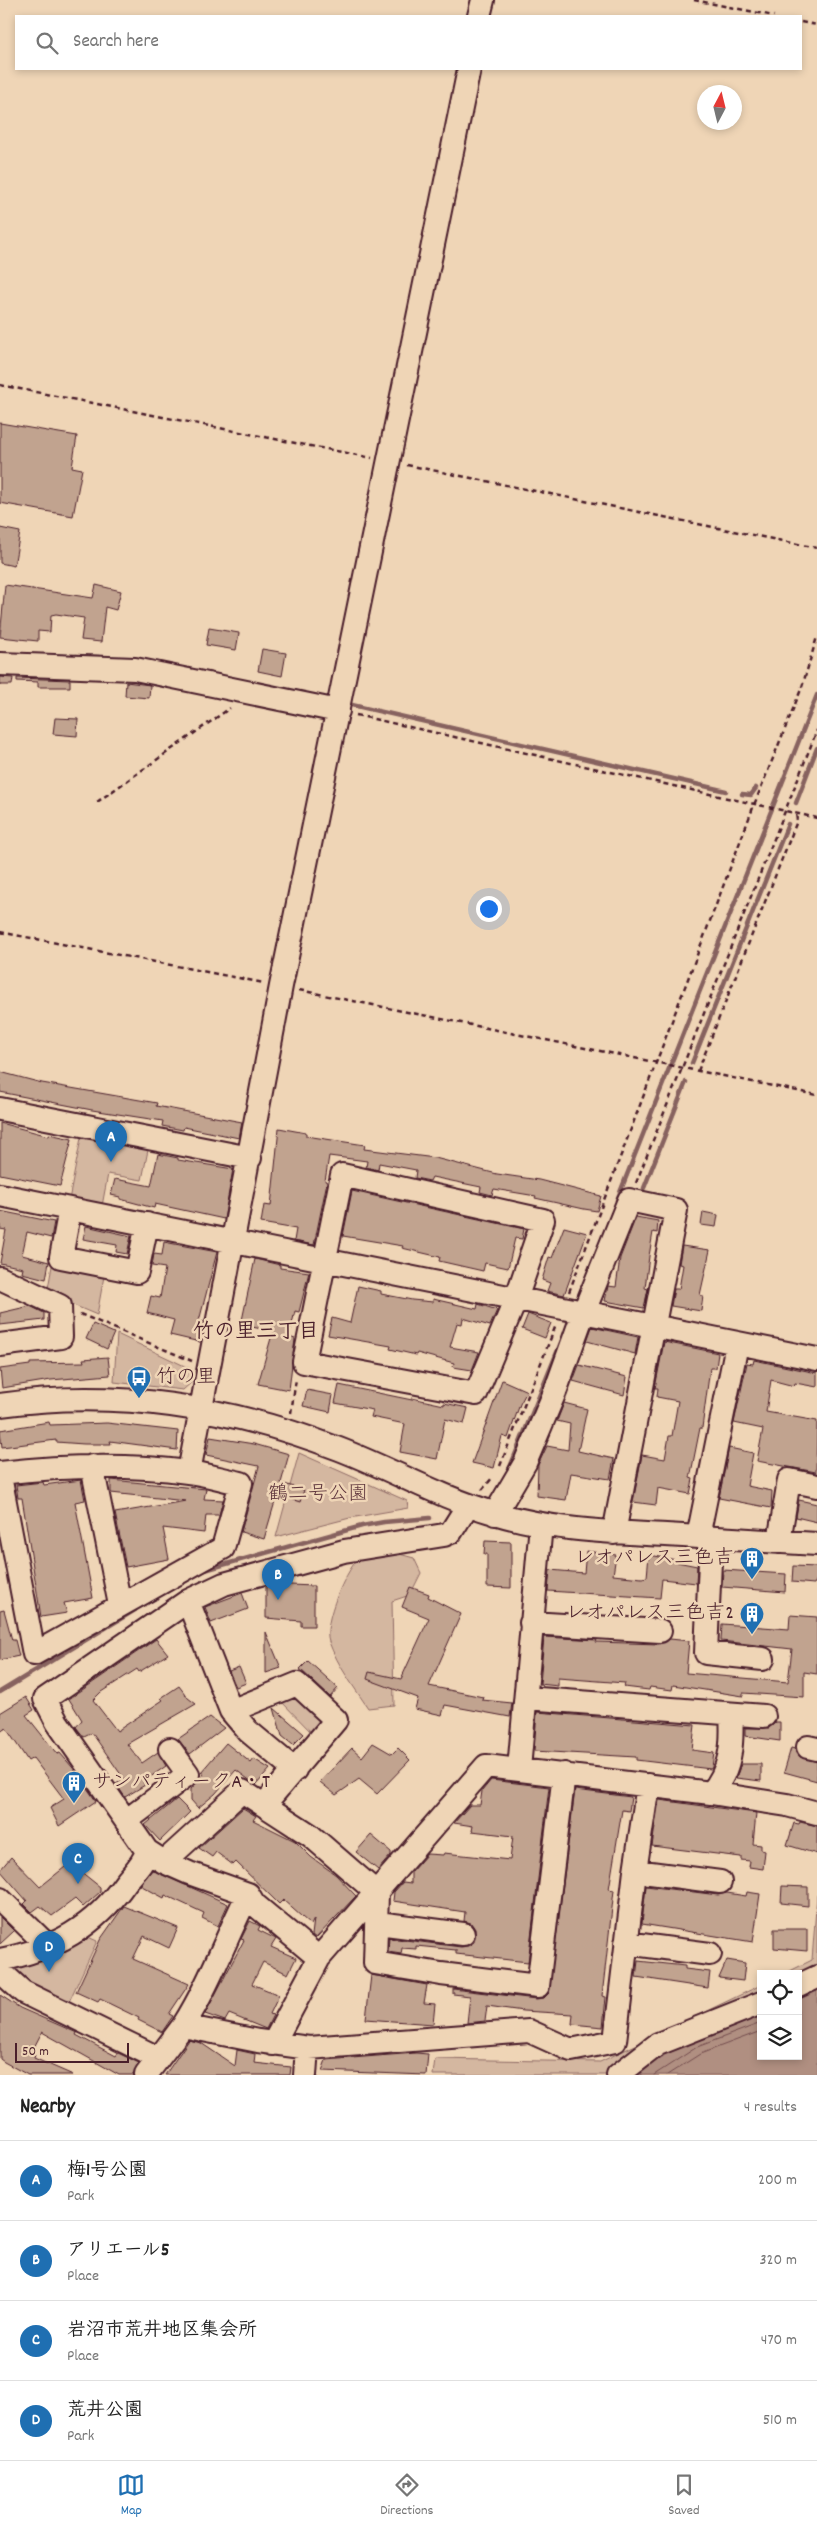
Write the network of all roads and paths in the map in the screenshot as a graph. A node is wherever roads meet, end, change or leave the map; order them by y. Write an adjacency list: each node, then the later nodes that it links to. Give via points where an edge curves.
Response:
1 (483, 0): 3 (street)
2 (694, 0): 4 (path)
3 (479, 15)
4 (769, 15)
5 (802, 22): 6 (path)
6 (817, 25)
7 (469, 70): 9 (street)
8 (0, 384): 9 (path)
9 (390, 462): 10 (path); 14 (street)
10 (817, 548)
11 (817, 637): 17 (path, via 802,687)
12 (0, 664): 13 (street, via 135,669)
13 (251, 693): 14 (street); 16 (path)
14 (338, 711): 17 (path); 22 (street)
15 (817, 730): 18 (path)
16 (97, 802)
17 (754, 804): 18 (path); 23 (path)
18 (785, 811): 19 (path); 24 (path)
19 (796, 813): 20 (path); 25 (path, via 797,821)
20 (817, 818)
21 (0, 932): 22 (path)
22 (281, 986): 23 (path); 28 (street)
23 (655, 1062): 24 (path); 38 (path, via 608,1188)
24 (682, 1068): 25 (path); 30 (path)
25 (698, 1071): 26 (path)
26 (817, 1095)
27 (0, 1109): 28 (street)
28 (250, 1158): 33 (street)
29 (0, 1195): 31 (street)
30 (629, 1200): 38 (street); 39 (street, via 676,1210)
31 (70, 1209): 32 (street); 32 (street, via 61,1257 137,1272)
32 (147, 1224): 33 (street)
33 (233, 1242): 34 (street); 46 (street)
34 (325, 1259): 36 (street); 36 (street, via 342,1174 543,1220); 43 (street)
35 (0, 1278): 37 (street)
36 (516, 1299): 38 (street); 43 (street, via 476,1394)
37 (60, 1306): 41 (street, via 62,1337); 44 (path)
38 (573, 1311): 39 (street); 52 (path, via 497,1473); 53 (street, via 555,1392 525,1464)
39 (654, 1327): 40 (street); 55 (street)
40 (738, 1344): 42 (street); 56 (street)
41 (0, 1345)
42 (817, 1359)
43 (304, 1362): 47 (path, via 297,1374)
44 (196, 1363)
45 (0, 1405): 46 (street, via 63,1399 134,1401)
46 (200, 1409): 49 (street); 52 (street, via 275,1426)
47 (290, 1417)
48 (92, 1466): 49 (street); 50 (street, via 47,1467); 60 (street)
49 (189, 1472): 60 (street, via 241,1483 223,1548)
50 (0, 1474): 60 (street, via 34,1654)
51 (817, 1486): 57 (street, via 789,1480)
52 (474, 1498): 53 (street); 59 (street, via 451,1532 444,1535 344,1551 252,1575)
53 (496, 1514): 54 (street)
54 (541, 1524): 55 (street); 61 (street)
55 (614, 1533): 56 (street)
56 (705, 1538): 57 (street); 63 (street, via 706,1653)
57 (778, 1542): 58 (street)
58 (817, 1544)
59 (188, 1601): 65 (street); 76 (street, via 46,1699 57,1722)
60 (120, 1605)
61 (531, 1622): 62 (street); 64 (street)
62 (660, 1631)
63 (763, 1659)
64 (526, 1698): 66 (street); 69 (street)
65 (231, 1711): 70 (street); 70 (street, via 297,1684 336,1720)
66 (731, 1714): 67 (street); 73 (street, via 731,1753 722,1780)
67 (764, 1716)
68 (170, 1750): 76 (street, via 188,1774)
69 (519, 1769): 71 (street); 80 (street, via 486,1766)
70 (295, 1770): 74 (street)
71 (564, 1774): 72 (street); 83 (street, via 538,1986 375,1963)
72 (648, 1785): 73 (street); 78 (street)
73 (711, 1794): 75 (street, via 787,1805)
74 (264, 1805): 77 (street, via 242,1791); 80 (street, via 310,1835)
75 (817, 1813)
76 (126, 1821): 77 (street)
77 (155, 1856): 81 (street); 86 (street, via 145,1859 114,1901 88,1923)
78 (635, 1871): 79 (street); 85 (street)
79 (720, 1882)
80 (377, 1893): 83 (street); 88 (street)
81 (248, 1894): 88 (street, via 254,1904); 94 (street, via 201,1998)
82 (0, 1899): 86 (street)
83 (378, 1923): 84 (street)
84 (463, 1934)
85 (626, 1943): 87 (street); 96 (street, via 615,2041 571,2050 529,2031)
86 (49, 1947): 89 (street)
87 (710, 1954)
88 (319, 1958): 95 (street)
89 (0, 1960)
90 (0, 1971): 97 (street, via 23,1992)
91 (817, 1977): 92 (street)
92 (802, 1984)
93 (757, 2005): 99 (street, via 658,2044)
94 (183, 2026): 95 (street); 97 (street)
95 (273, 2044): 96 (street)
96 (308, 2048): 98 (street)
97 (152, 2067)
98 (305, 2075)
99 (618, 2075)

